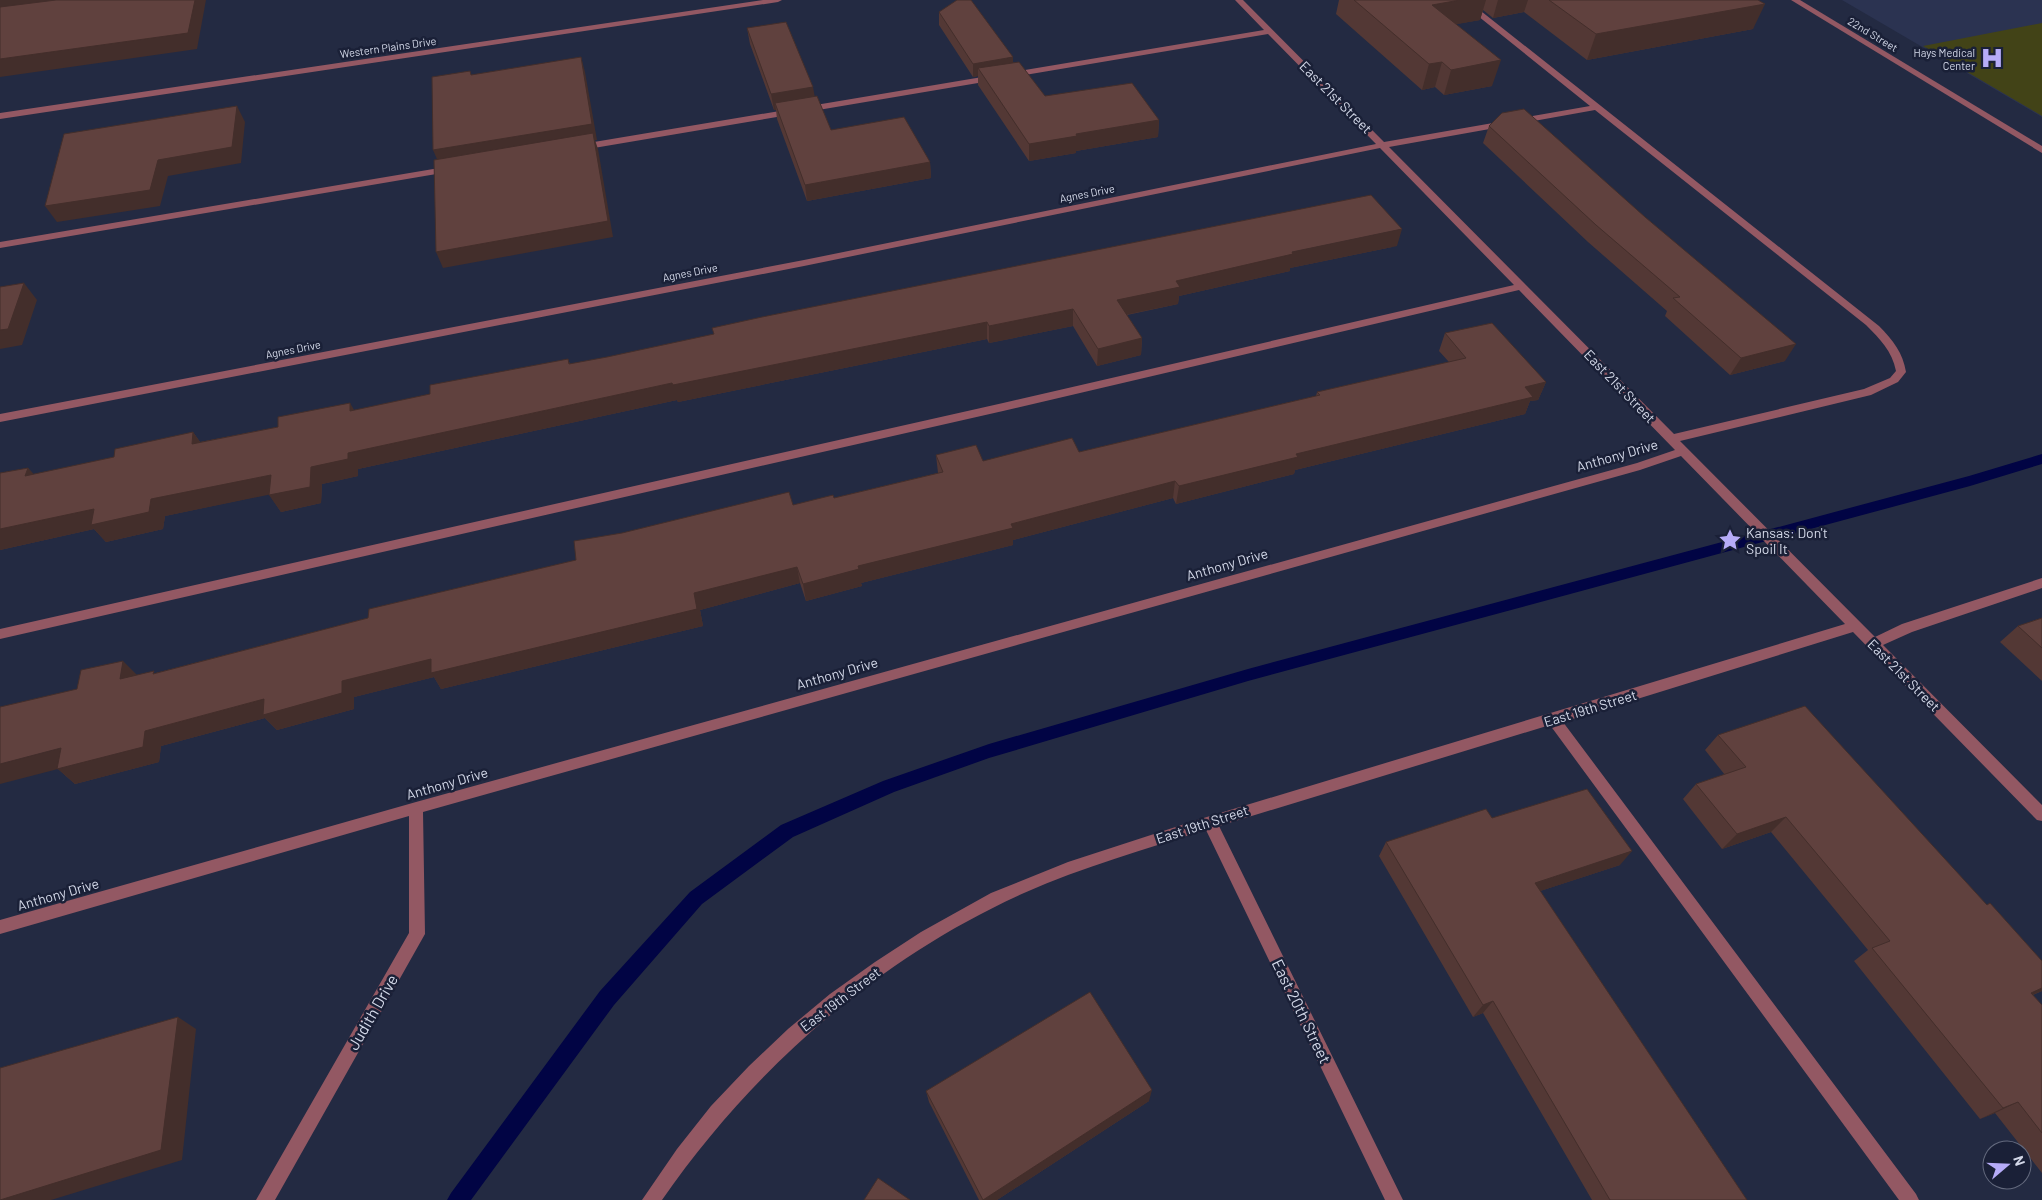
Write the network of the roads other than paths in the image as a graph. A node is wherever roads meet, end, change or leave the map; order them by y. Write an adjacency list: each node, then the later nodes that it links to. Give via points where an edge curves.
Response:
1 (778, 0): 7 (street, Western Plains Drive)
2 (1240, 0): 5 (street, East 21st Street)
3 (1462, 0): 6 (street)
4 (1795, 0): 10 (street, 22nd Street)
5 (1270, 31): 8 (street, East 21st Street); 9 (street)
6 (1598, 106): 8 (street, Agnes Drive); 15 (street, via 1870,323 1894,348 1900,360 1901,372 1894,380 1867,392)
7 (0, 116)
8 (1384, 145): 13 (street, East 21st Street); 14 (street, Agnes Drive, via 794,265)
9 (568, 150)
10 (2042, 150)
11 (460, 168): 12 (street)
12 (0, 245)
13 (1522, 286): 15 (street, East 21st Street); 19 (street)
14 (0, 418)
15 (1671, 439): 16 (street, East 21st Street)
16 (1683, 451): 18 (street, East 21st Street); 22 (street, Anthony Drive)
17 (2042, 583): 20 (street, via 1907,628)
18 (1855, 626): 20 (street, East 21st Street); 21 (street, East 19th Street)
19 (0, 634)
20 (1873, 644): 23 (street, East 21st Street)
21 (1554, 720): 24 (street, East 19th Street); 29 (street)
22 (416, 808): 25 (street, Anthony Drive); 26 (street, Judith Drive, via 417,934)
23 (2042, 815)
24 (1210, 822): 27 (street, East 19th Street, via 1083,862 1021,888 974,910 893,959 809,1020 759,1066 693,1138); 28 (street, East 20th Street)
25 (0, 927)
26 (265, 1200)
27 (651, 1200)
28 (1394, 1200)
29 (1910, 1200)

